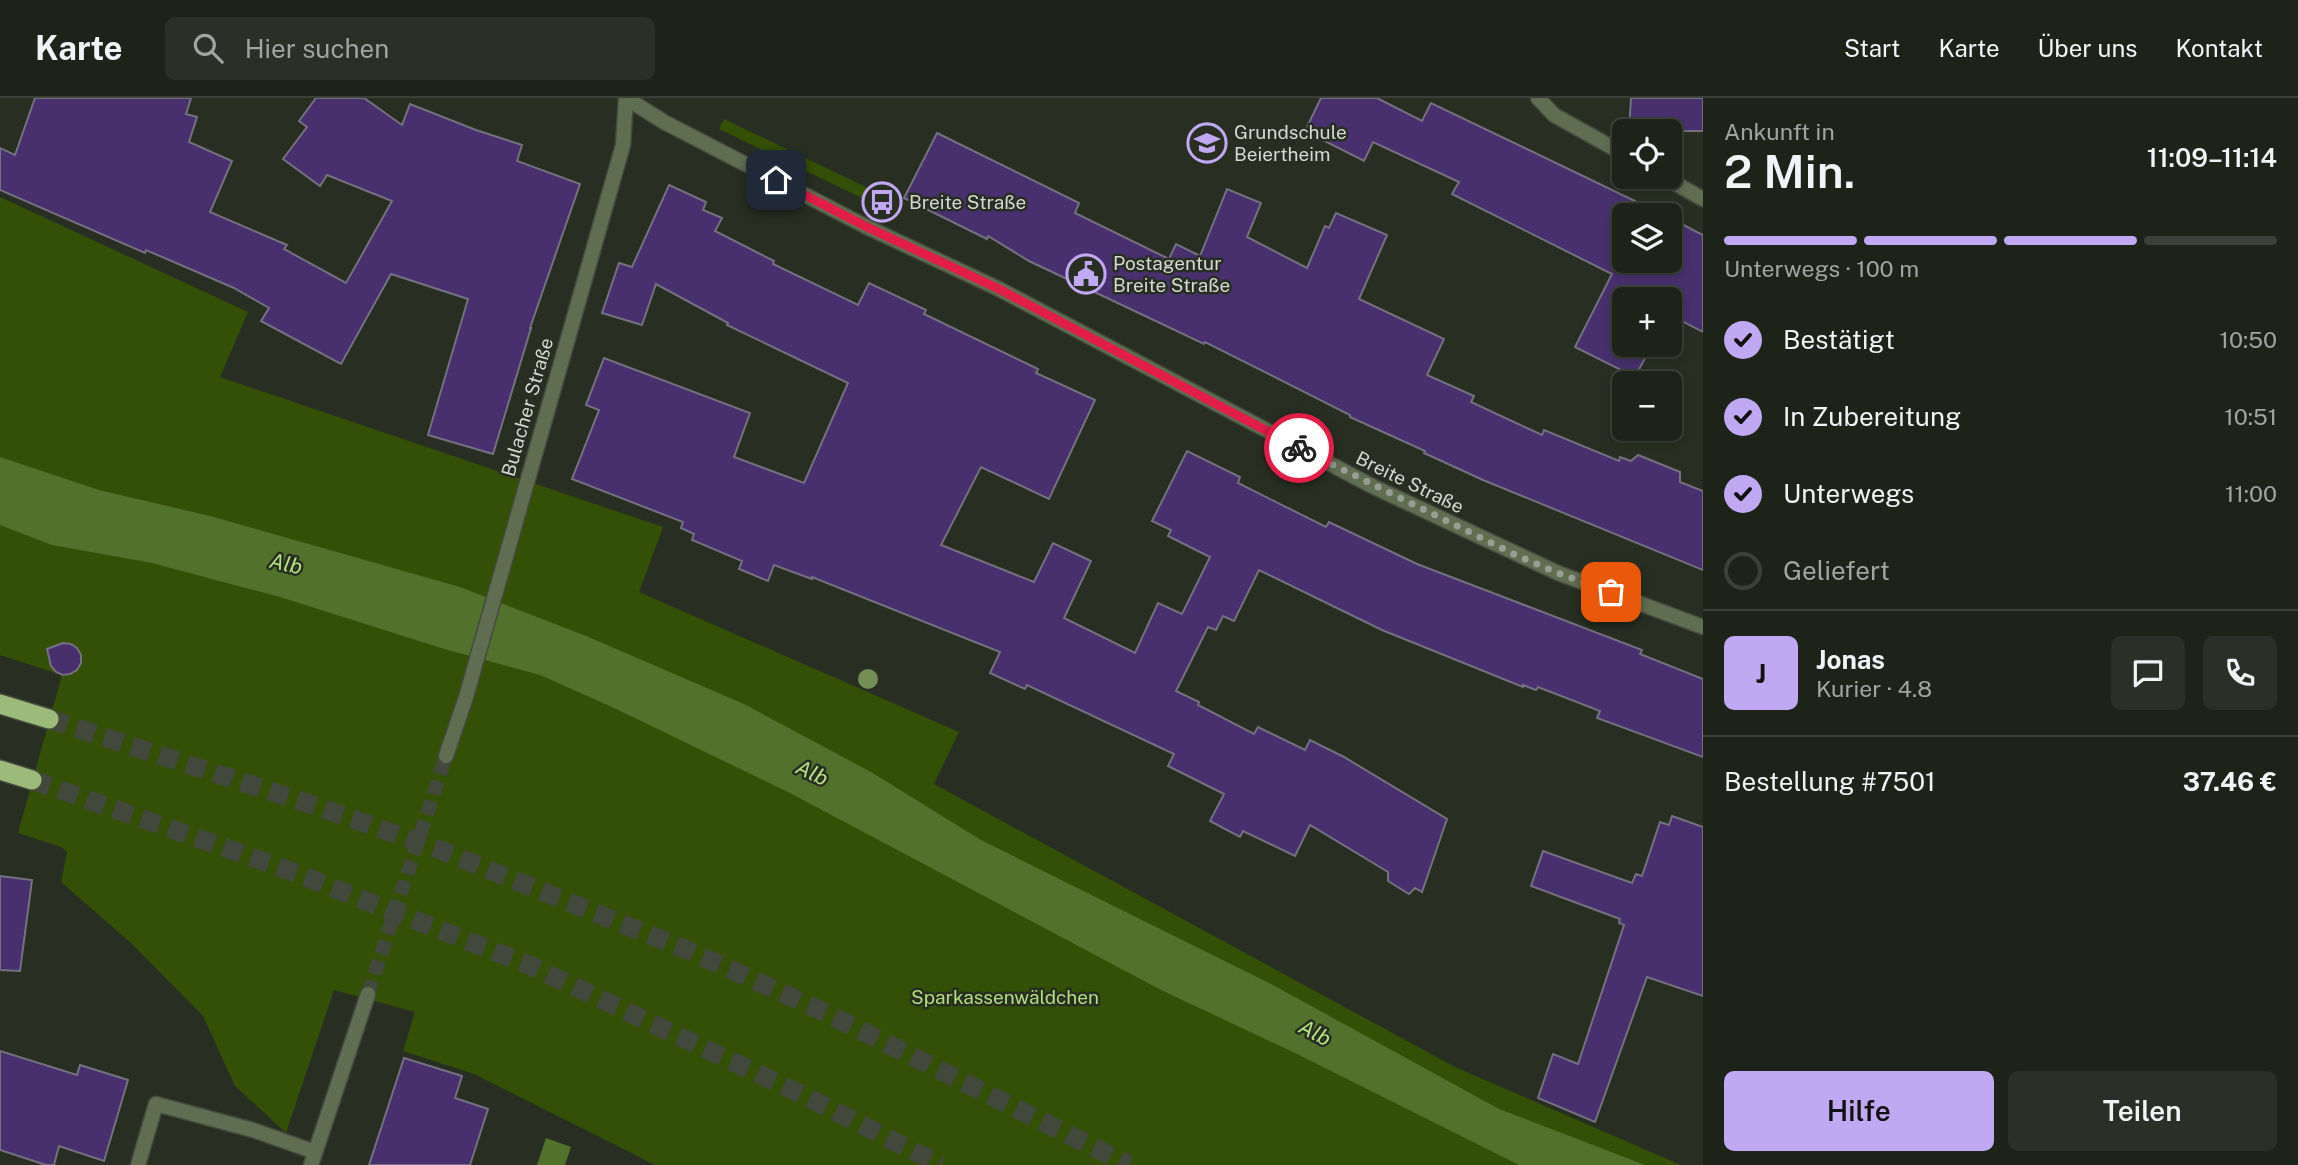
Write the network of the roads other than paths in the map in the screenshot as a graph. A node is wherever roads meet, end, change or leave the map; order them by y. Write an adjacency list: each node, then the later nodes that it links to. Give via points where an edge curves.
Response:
1 (626, 98): 6 (street, Breite Straße, via 676,128 999,289 1374,487 1558,573); 9 (street, Bulacher Straße, via 623,145)
2 (1538, 98): 3 (street, via 1554,115)
3 (1612, 147)
4 (1682, 187): 5 (street)
5 (1703, 199)
6 (1703, 627)
7 (0, 704): 8 (highway)
8 (49, 719)
9 (446, 756)
10 (0, 770): 11 (highway)
11 (32, 780)
12 (368, 994): 13 (street)
13 (314, 1158): 14 (street, via 253,1130 156,1104)
14 (138, 1165)

